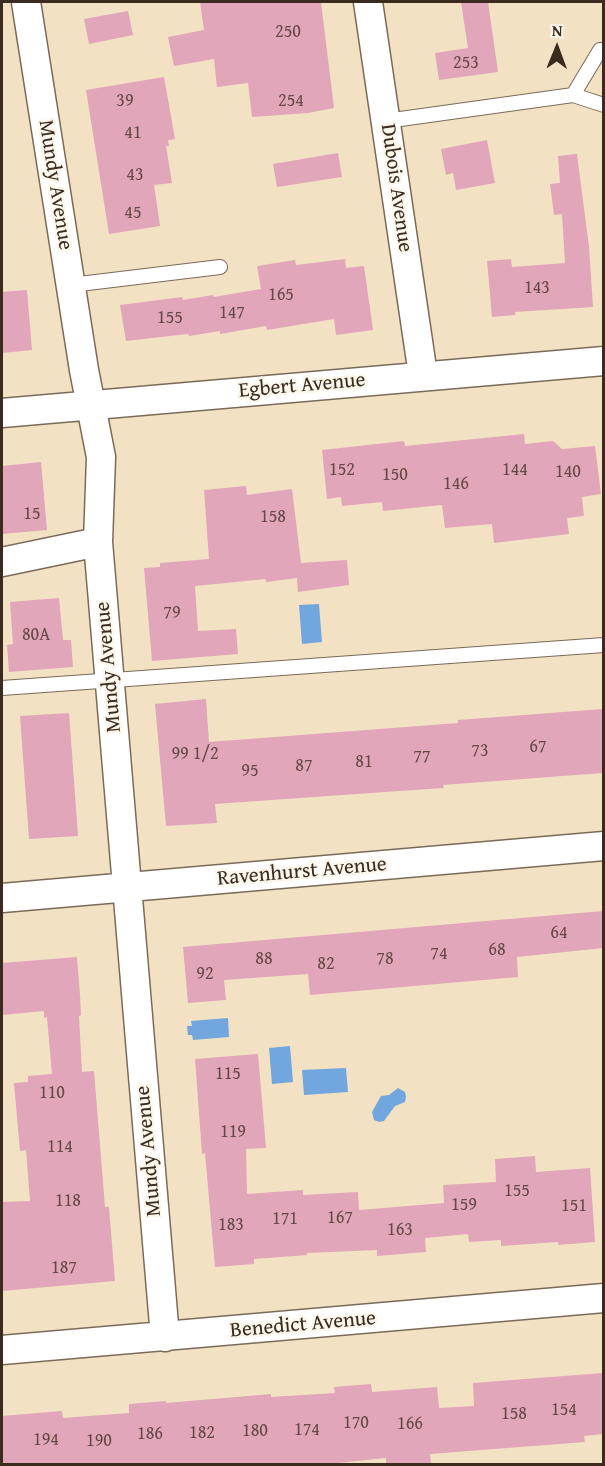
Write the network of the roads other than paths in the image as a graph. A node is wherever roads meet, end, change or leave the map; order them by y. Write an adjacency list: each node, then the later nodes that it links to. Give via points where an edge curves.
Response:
1 (26, 2): 8 (street, Mundy Avenue)
2 (368, 2): 6 (street, Dubois Avenue)
3 (603, 50): 4 (lane)
4 (573, 95): 5 (lane); 6 (lane)
5 (603, 105)
6 (386, 121): 10 (street, Dubois Avenue)
7 (220, 267): 8 (lane)
8 (71, 285): 11 (street, Mundy Avenue)
9 (603, 361): 10 (street, Egbert Avenue)
10 (423, 375): 11 (street, Egbert Avenue)
11 (91, 406): 12 (street, Egbert Avenue); 13 (street, Mundy Avenue, via 101,457)
12 (2, 413)
13 (98, 542): 14 (street); 16 (street, Mundy Avenue)
14 (2, 562)
15 (603, 645): 16 (lane)
16 (110, 680): 17 (lane); 19 (street, Mundy Avenue)
17 (2, 688)
18 (603, 846): 19 (street, Ravenhurst Avenue)
19 (128, 887): 20 (street, Ravenhurst Avenue); 22 (street, Mundy Avenue)
20 (2, 898)
21 (603, 1298): 22 (street, Benedict Avenue)
22 (165, 1337): 23 (street, Benedict Avenue)
23 (2, 1350)

